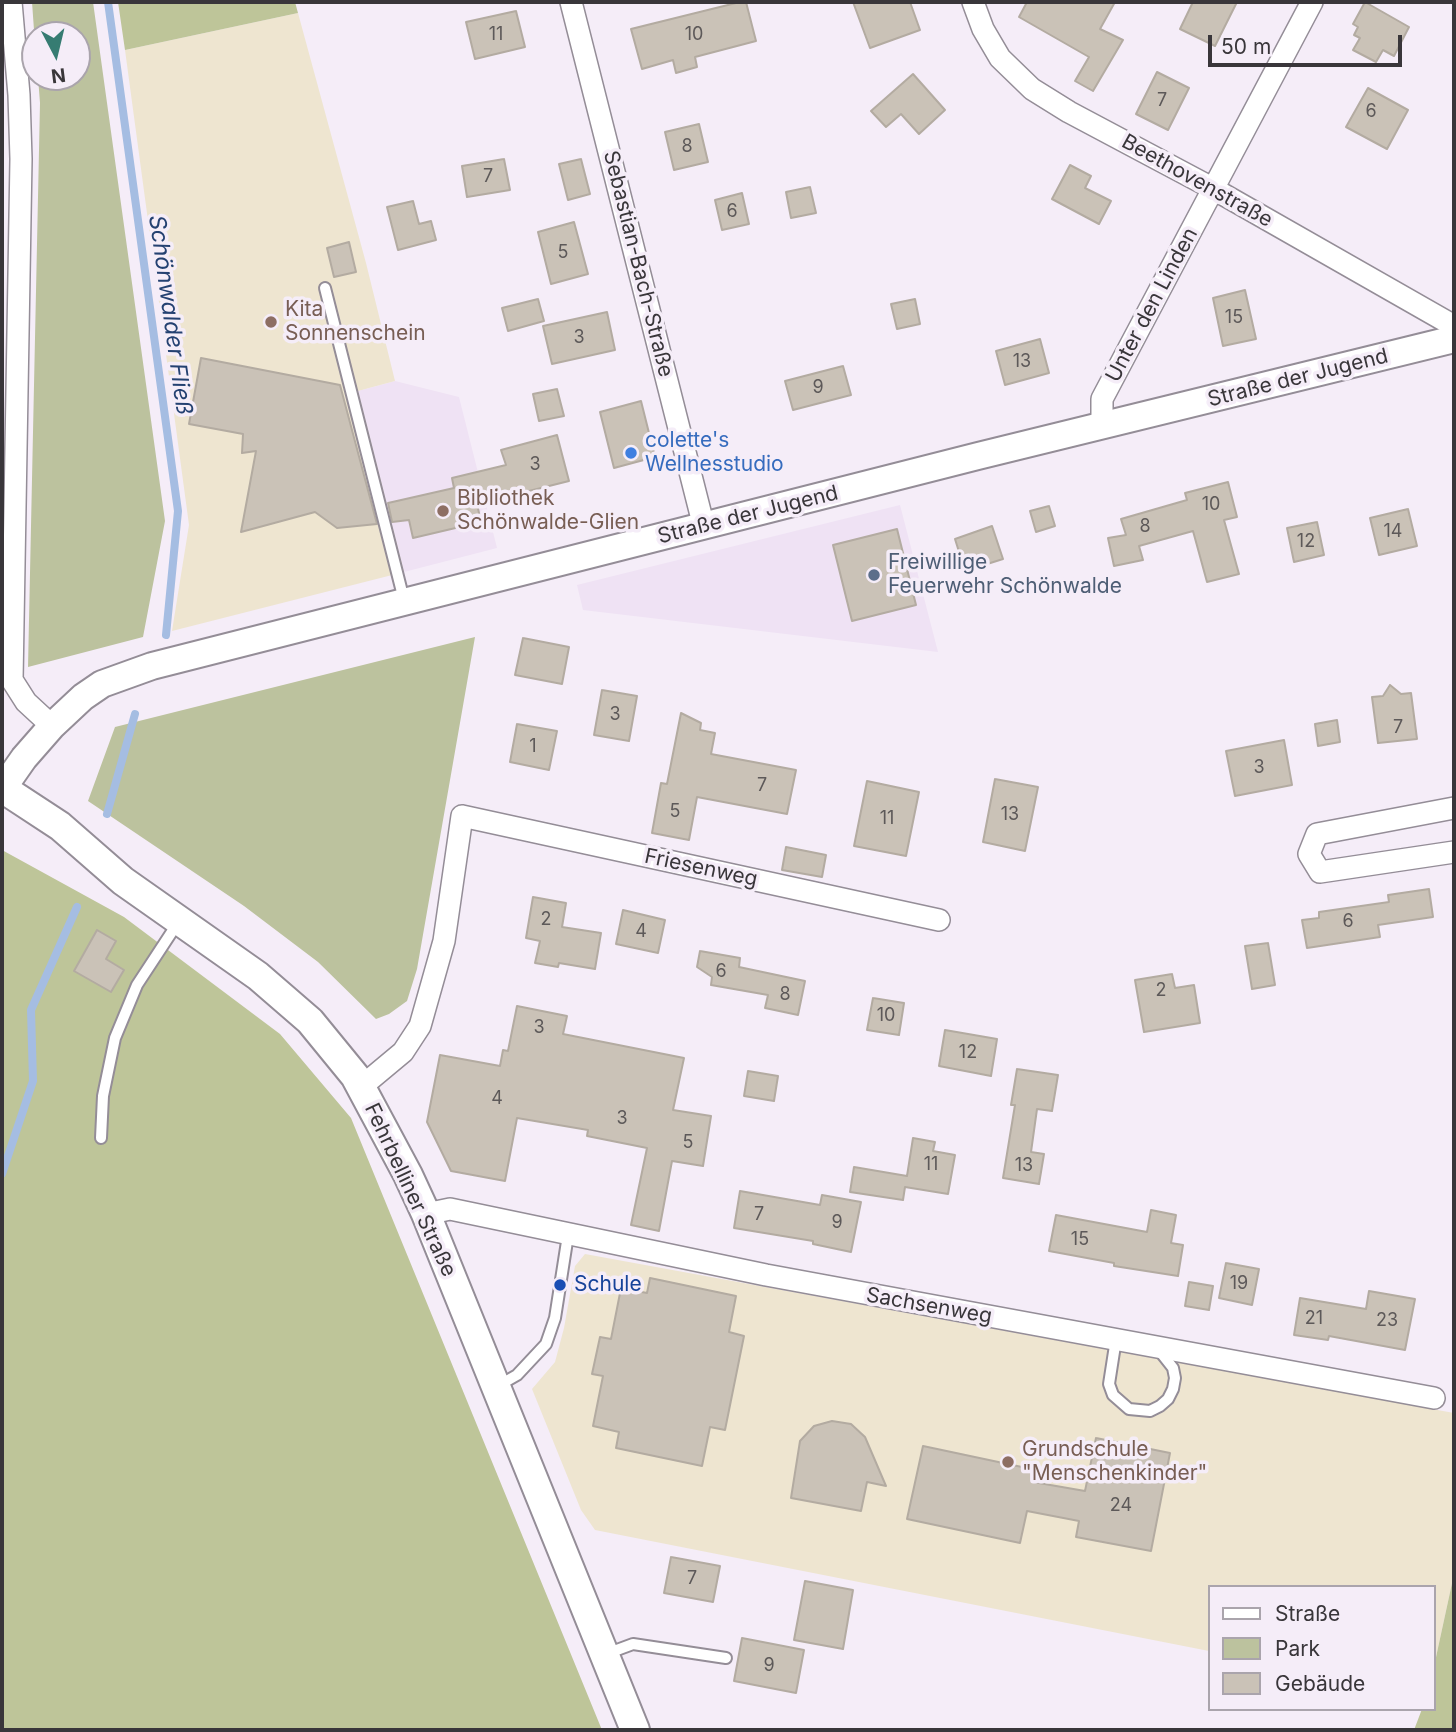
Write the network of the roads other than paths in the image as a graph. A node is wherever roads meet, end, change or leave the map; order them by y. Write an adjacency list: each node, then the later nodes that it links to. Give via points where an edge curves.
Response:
1 (10, 2): 5 (street)
2 (571, 2): 11 (street, Sebastian-Bach-Straße)
3 (974, 2): 6 (street, Beethovenstraße, via 1000,58 1032,89)
4 (1312, 2): 6 (street, Unter den Linden)
5 (10, 95): 13 (street, via 20,159 12,680 26,702)
6 (1212, 188): 8 (street, Beethovenstraße); 10 (street, Unter den Linden, via 1102,399)
7 (325, 288): 12 (lane)
8 (1454, 326)
9 (1454, 339): 10 (street, Straße der Jugend)
10 (1102, 425): 11 (street, Straße der Jugend)
11 (704, 527): 12 (street, Straße der Jugend)
12 (405, 603): 13 (street, Straße der Jugend, via 152,666 103,684)
13 (51, 726): 14 (street, Straße der Jugend)
14 (3, 788): 18 (main road, Fehrbelliner Straße, via 60,826 123,881)
15 (1454, 808): 16 (street, via 1317,834 1309,854 1320,872)
16 (1454, 852)
17 (939, 920): 19 (street, Friesenweg, via 462,816 444,941 420,1026 403,1052)
18 (179, 921): 19 (main road, Fehrbelliner Straße, via 258,976 310,1021); 20 (lane, via 137,985 115,1038 103,1096)
19 (361, 1087): 21 (main road, Fehrbelliner Straße)
20 (101, 1138)
21 (426, 1214): 22 (street, Sachsenweg, via 450,1209); 25 (main road, Fehrbelliner Straße)
22 (568, 1235): 23 (street, Sachsenweg); 25 (lane, via 555,1318 546,1344 517,1375)
23 (1116, 1339): 24 (street, Sachsenweg); 24 (lane, via 1109,1384 1119,1403 1139,1412 1160,1406 1173,1389 1173,1368)
24 (1156, 1346): 26 (street, Sachsenweg)
25 (496, 1387): 27 (main road, Fehrbelliner Straße)
26 (1434, 1398)
27 (604, 1654): 28 (lane, via 633,1644); 29 (main road, Fehrbelliner Straße)
28 (726, 1658)
29 (635, 1730)

